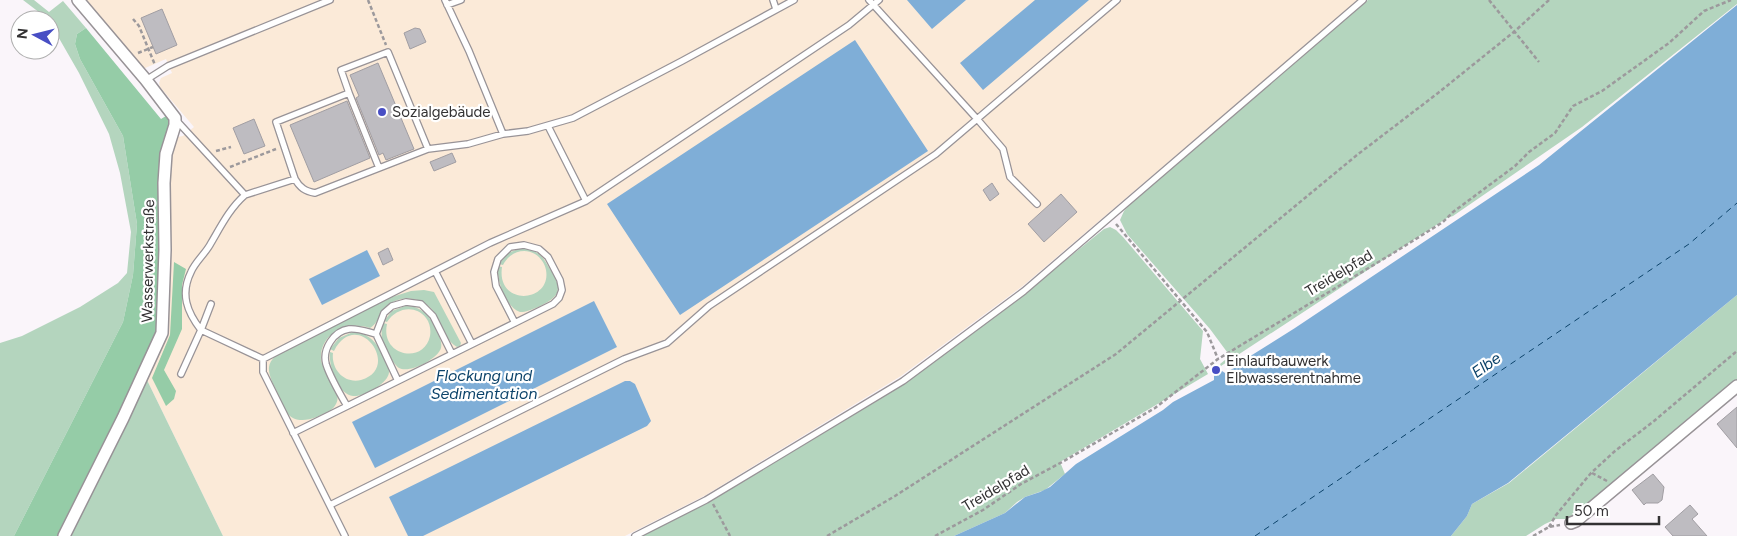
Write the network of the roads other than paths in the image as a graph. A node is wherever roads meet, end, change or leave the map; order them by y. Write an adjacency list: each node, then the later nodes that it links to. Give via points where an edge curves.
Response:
1 (78, 0): 12 (street)
2 (330, 0): 12 (lane, via 168,66)
3 (461, 0): 9 (lane)
4 (773, 0): 11 (lane)
5 (794, 0): 11 (lane)
6 (879, 0): 10 (lane)
7 (1117, 0): 15 (lane)
8 (1362, 0): 41 (lane, via 1024,291 903,381 710,498)
9 (446, 3): 17 (lane)
10 (871, 3): 15 (lane); 22 (lane, via 849,25)
11 (776, 9): 16 (lane, via 581,114)
12 (146, 80): 14 (street)
13 (349, 93): 18 (lane, via 341,70 388,52); 19 (lane); 20 (lane, via 276,122)
14 (175, 118): 21 (lane); 39 (street, Wasserwerkstraße, via 166,154 164,182 166,250 162,333)
15 (978, 120): 23 (lane, via 1003,149 1010,177); 37 (lane, via 936,154 709,306 667,343 624,359)
16 (548, 126): 17 (lane); 22 (lane)
17 (503, 134): 18 (lane, via 468,144)
18 (428, 149): 19 (lane)
19 (379, 168): 20 (lane, via 315,193 299,187)
20 (295, 179): 21 (lane)
21 (245, 195): 27 (lane, via 234,204 191,271 186,300 191,317)
22 (586, 200): 24 (lane)
23 (1037, 204)
24 (435, 271): 29 (lane); 31 (lane)
25 (211, 304): 27 (lane)
26 (515, 323): 26 (lane, via 553,304 562,290 548,257 539,249 524,245 510,247 498,259 494,272 496,286); 29 (lane)
27 (201, 330): 31 (lane); 32 (lane)
28 (376, 334): 30 (lane, via 384,313 392,306 406,302 421,304 433,316); 33 (lane); 35 (lane, via 350,329 341,331 330,340 325,353 326,363)
29 (472, 344): 30 (lane)
30 (452, 354): 33 (lane)
31 (263, 359): 36 (lane, via 263,372)
32 (181, 374)
33 (398, 381): 35 (lane)
34 (1737, 386): 38 (street)
35 (346, 406): 36 (lane)
36 (293, 433): 37 (lane)
37 (330, 505): 40 (lane)
38 (1571, 523)
39 (64, 536)
40 (344, 536)
41 (635, 536)

